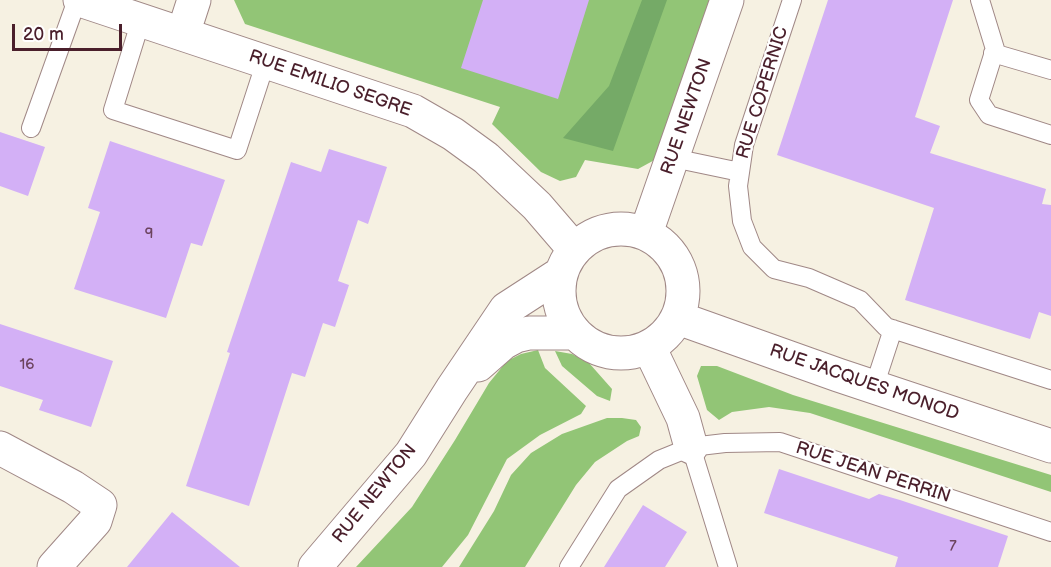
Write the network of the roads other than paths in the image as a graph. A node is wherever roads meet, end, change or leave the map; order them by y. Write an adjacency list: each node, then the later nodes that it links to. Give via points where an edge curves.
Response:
1 (78, 0): 6 (street, RUE EMILIO SEGRE); 11 (lane)
2 (194, 0): 7 (street)
3 (728, 0): 13 (street, RUE NEWTON)
4 (792, 0): 14 (lane, RUE COPERNIC, via 744,145)
5 (980, 0): 8 (lane)
6 (141, 20): 7 (street, RUE EMILIO SEGRE); 9 (lane, via 113,110 237,150)
7 (183, 34): 9 (street, RUE EMILIO SEGRE)
8 (993, 53): 10 (lane); 12 (lane, via 979,100 989,115)
9 (266, 62): 16 (street, RUE EMILIO SEGRE, via 413,111 453,134 529,198)
10 (1051, 70)
11 (31, 128)
12 (1051, 135)
13 (673, 158): 14 (lane); 15 (street, RUE NEWTON)
14 (740, 172): 18 (lane, RUE COPERNIC, via 742,221 752,247 774,269 809,278 860,300 885,327)
15 (646, 233): 16 (street, via 632,229 600,232 586,238); 17 (street, via 667,248 680,270 684,294)
16 (567, 261): 19 (street, via 558,295 563,316); 23 (street, RUE NEWTON, via 506,309)
17 (678, 318): 20 (street, via 666,335); 22 (street, RUE JACQUES MONOD)
18 (892, 329): 21 (lane, RUE COPERNIC); 22 (lane)
19 (574, 333): 20 (street, via 590,346 609,353); 23 (street, RUE NEWTON, via 516,336 503,342)
20 (649, 347): 25 (street, via 683,418)
21 (1051, 380)
22 (874, 387): 24 (street, RUE JACQUES MONOD)
23 (452, 388): 29 (street, RUE NEWTON, via 411,454)
24 (1051, 446)
25 (691, 447): 27 (lane, RUE JEAN PERRIN, via 780,442); 30 (lane, RUE JEAN PERRIN, via 659,460 618,489); 31 (lane)
26 (0, 448): 28 (street, via 100,506 95,521)
27 (1051, 532)
28 (54, 567)
29 (315, 567)
30 (569, 567)
31 (728, 567)

